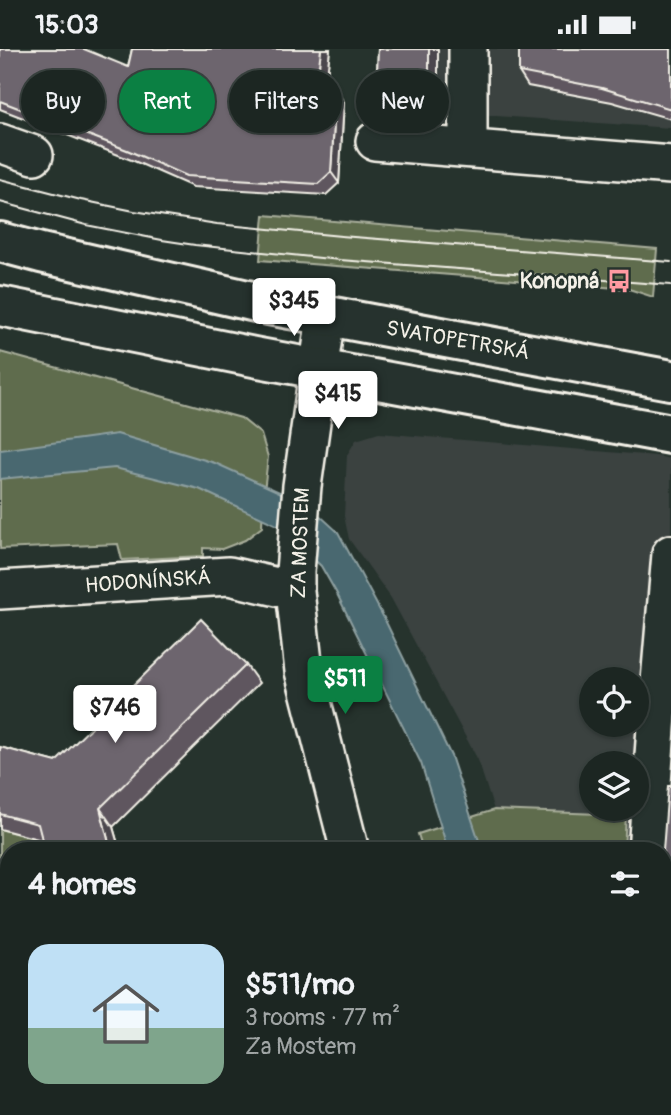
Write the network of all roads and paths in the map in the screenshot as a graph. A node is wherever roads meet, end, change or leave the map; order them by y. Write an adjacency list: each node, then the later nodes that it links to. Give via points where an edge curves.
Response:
1 (468, 49): 4 (street)
2 (375, 141): 4 (street)
3 (0, 143): 5 (street)
4 (468, 148): 6 (street)
5 (34, 155)
6 (671, 165)
7 (0, 242): 9 (main road, SVATOPETRSKÁ)
8 (0, 306): 10 (main road)
9 (326, 316): 10 (street, ZA MOSTEM); 11 (main road, SVATOPETRSKÁ)
10 (319, 368): 12 (main road); 14 (street, ZA MOSTEM, via 302,486)
11 (671, 380)
12 (671, 433)
13 (671, 554): 16 (street)
14 (295, 581): 15 (street, HODONÍNSKÁ, via 229,576); 17 (street, ZA MOSTEM, via 304,671)
15 (0, 590)
16 (663, 729): 18 (street)
17 (348, 842)
18 (648, 842)

